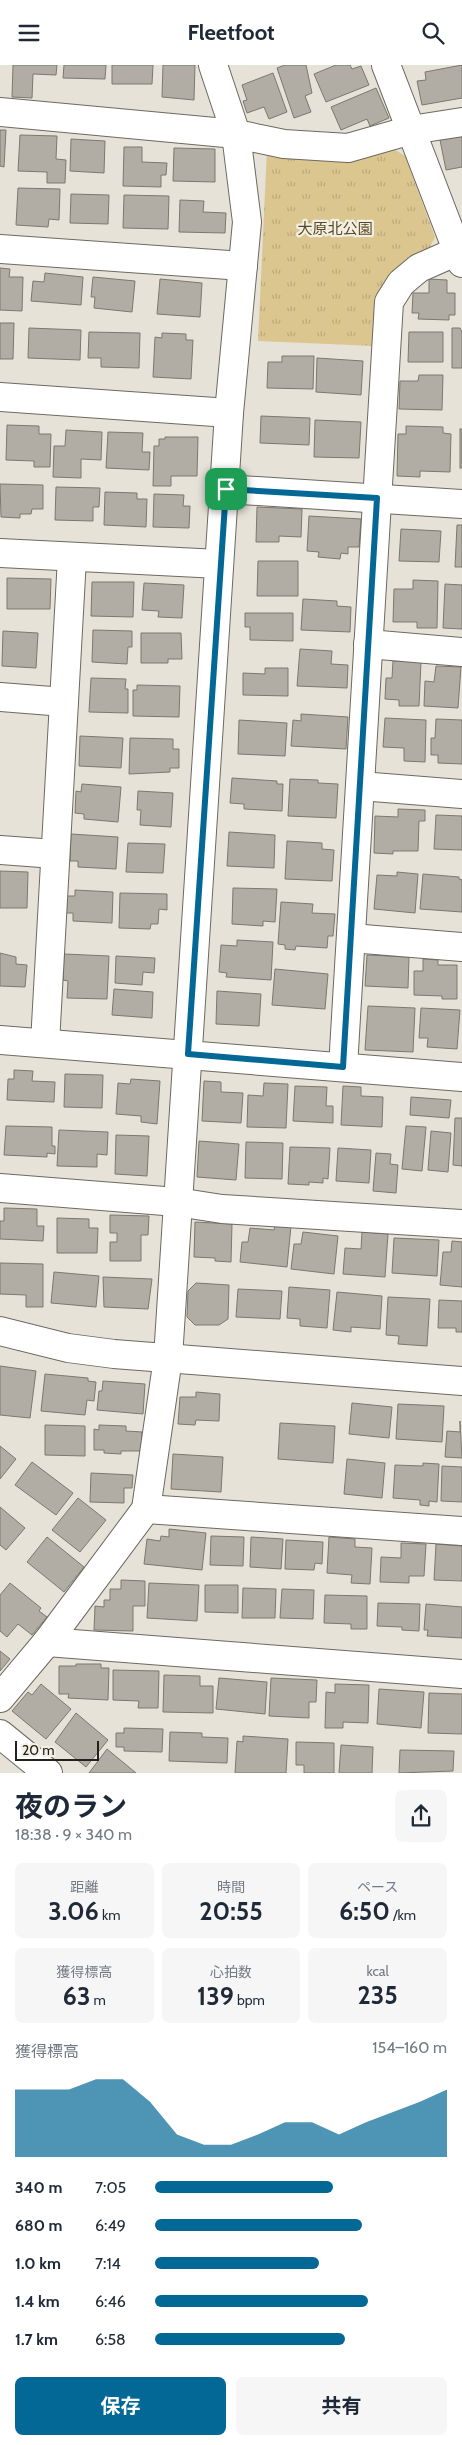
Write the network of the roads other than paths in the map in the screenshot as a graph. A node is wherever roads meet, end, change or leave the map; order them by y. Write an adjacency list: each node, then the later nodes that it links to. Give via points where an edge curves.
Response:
1 (213, 65): 6 (street)
2 (386, 65): 5 (street)
3 (0, 112): 6 (street)
4 (462, 122): 5 (street)
5 (411, 130): 6 (street, via 348,148 284,144); 8 (street)
6 (236, 134): 9 (street, via 247,222)
7 (0, 249): 9 (street)
8 (460, 254): 13 (street, via 419,268 401,283 389,302)
9 (243, 266): 11 (street)
10 (0, 397): 11 (street)
11 (229, 413): 12 (street)
12 (226, 489): 13 (street); 17 (street)
13 (377, 498): 14 (street); 18 (street)
14 (462, 504)
15 (0, 553): 16 (street)
16 (72, 558): 17 (street); 21 (street)
17 (219, 564): 30 (street)
18 (368, 645): 19 (street); 22 (street)
19 (462, 652)
20 (0, 697): 21 (street)
21 (64, 702): 25 (street)
22 (360, 786): 23 (street); 26 (street)
23 (462, 794)
24 (0, 850): 25 (street)
25 (56, 854): 29 (street)
26 (351, 938): 27 (street); 31 (street)
27 (462, 947)
28 (0, 1040): 29 (street)
29 (45, 1043): 30 (street)
30 (188, 1054): 31 (street); 34 (street)
31 (343, 1067): 32 (street)
32 (462, 1077)
33 (0, 1188): 34 (street)
34 (178, 1202): 35 (street, via 222,1209); 37 (street)
35 (462, 1224)
36 (0, 1331): 37 (street, via 68,1347)
37 (168, 1358): 38 (street); 39 (street)
38 (462, 1381)
39 (146, 1509): 40 (street); 41 (street)
40 (462, 1531)
41 (47, 1642): 42 (street); 43 (street)
42 (462, 1674)
43 (0, 1698)
44 (0, 1734): 45 (street)
45 (48, 1773)

